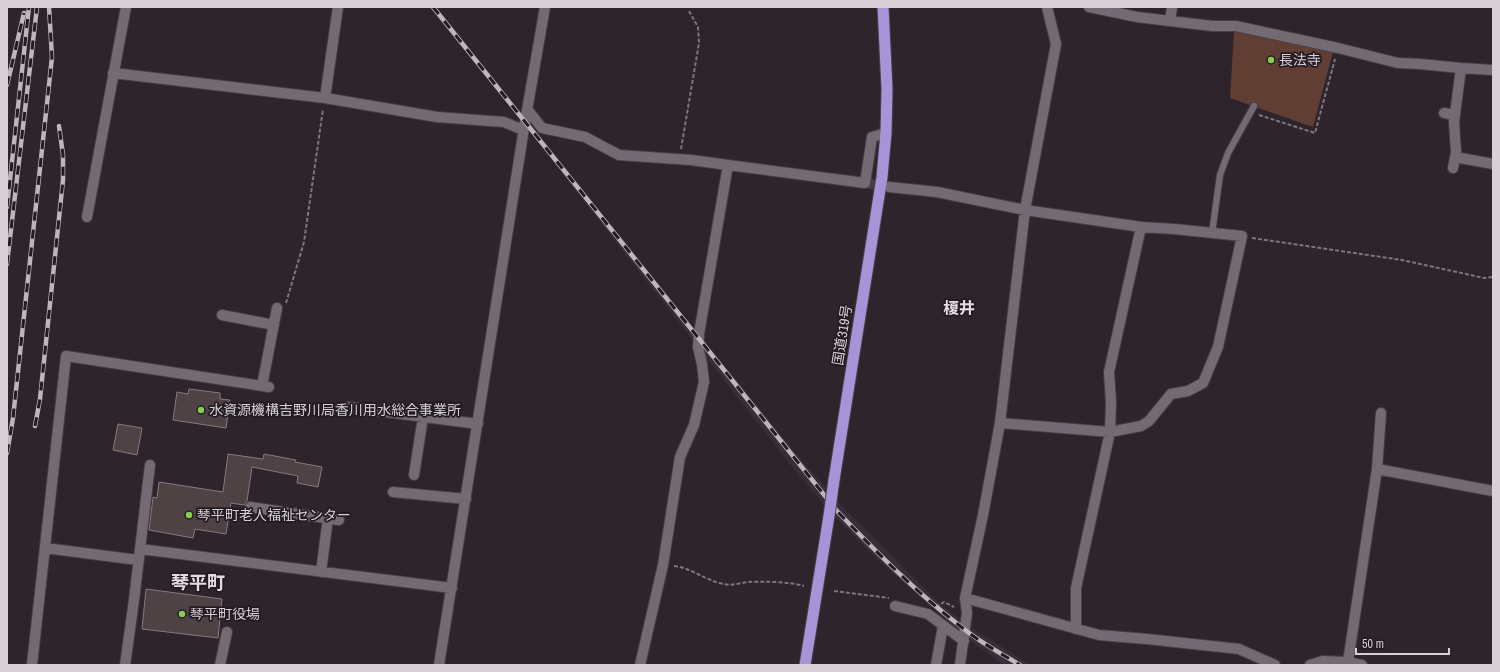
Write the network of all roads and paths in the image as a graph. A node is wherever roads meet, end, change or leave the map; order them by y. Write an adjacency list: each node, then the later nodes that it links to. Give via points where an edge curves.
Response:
1 (126, 7): 13 (street)
2 (338, 7): 14 (street)
3 (545, 7): 15 (street)
4 (883, 7): 20 (highway, 国道319号, via 887,78)
5 (1047, 7): 27 (street, via 1056,44)
6 (1089, 7): 9 (street)
7 (1172, 7): 9 (street)
8 (688, 10): 22 (path, via 698,27 699,43)
9 (1170, 21): 10 (street, via 1236,26)
10 (1338, 48): 11 (street, via 1398,63); 16 (path, via 1315,133)
11 (1461, 68): 12 (street); 18 (street)
12 (1493, 70)
13 (113, 73): 14 (street); 28 (street)
14 (325, 98): 19 (street, via 437,117 504,122); 33 (path, via 304,242)
15 (527, 109): 19 (street); 22 (street, via 542,128 585,137 619,155)
16 (1252, 109): 30 (lane, via 1228,153 1220,175)
17 (1444, 113): 18 (street)
18 (1455, 115): 21 (street)
19 (523, 130): 40 (street)
20 (886, 133): 24 (street, via 872,137 865,183); 69 (highway, 国道319号, bridge, via 882,177)
21 (1455, 157): 23 (street); 25 (street)
22 (679, 159): 24 (street)
23 (1493, 164)
24 (728, 165): 53 (street, via 699,334 698,347 704,382 694,425 680,457)
25 (1453, 168)
26 (888, 187): 27 (street, via 937,192)
27 (1025, 210): 29 (street); 39 (street)
28 (87, 216)
29 (1141, 228): 30 (street); 41 (street, via 1109,372 1112,402)
30 (1212, 233): 31 (street)
31 (1242, 236): 32 (path, via 1402,260 1484,278); 41 (street, via 1218,347 1203,383 1188,391 1171,394 1149,421 1141,426)
32 (1493, 277)
33 (281, 309): 35 (street)
34 (222, 316): 35 (street)
35 (274, 325): 51 (street, via 266,386 66,356)
36 (348, 407): 38 (street)
37 (1380, 413): 43 (street)
38 (423, 417): 40 (street); 44 (street)
39 (1000, 423): 41 (street); 57 (street)
40 (478, 424): 47 (street)
41 (1110, 432): 60 (street, via 1076,588)
42 (150, 465): 52 (street)
43 (1377, 469): 45 (street); 63 (street)
44 (414, 475)
45 (1493, 491)
46 (393, 492): 47 (street)
47 (466, 499): 56 (street)
48 (250, 508): 49 (street)
49 (328, 518): 50 (street); 54 (street)
50 (339, 520)
51 (45, 548): 52 (street); 64 (street)
52 (139, 554): 54 (street); 65 (street)
53 (663, 565): 55 (path, via 679,566 723,584 749,582); 68 (street)
54 (321, 572): 56 (street)
55 (804, 586)
56 (452, 588): 67 (street)
57 (965, 598): 60 (street); 62 (street, via 967,613)
58 (895, 606): 59 (street, via 928,614)
59 (943, 626): 62 (street); 70 (street)
60 (1076, 629): 72 (street, via 1099,635 1239,649)
61 (227, 632): 66 (street)
62 (964, 642): 71 (street)
63 (1355, 664): 73 (street, via 1323,661)
64 (32, 665)
65 (125, 665)
66 (220, 665)
67 (439, 665)
68 (640, 665)
69 (805, 665)
70 (936, 665)
71 (960, 665)
72 (1275, 665)
73 (1310, 665)

